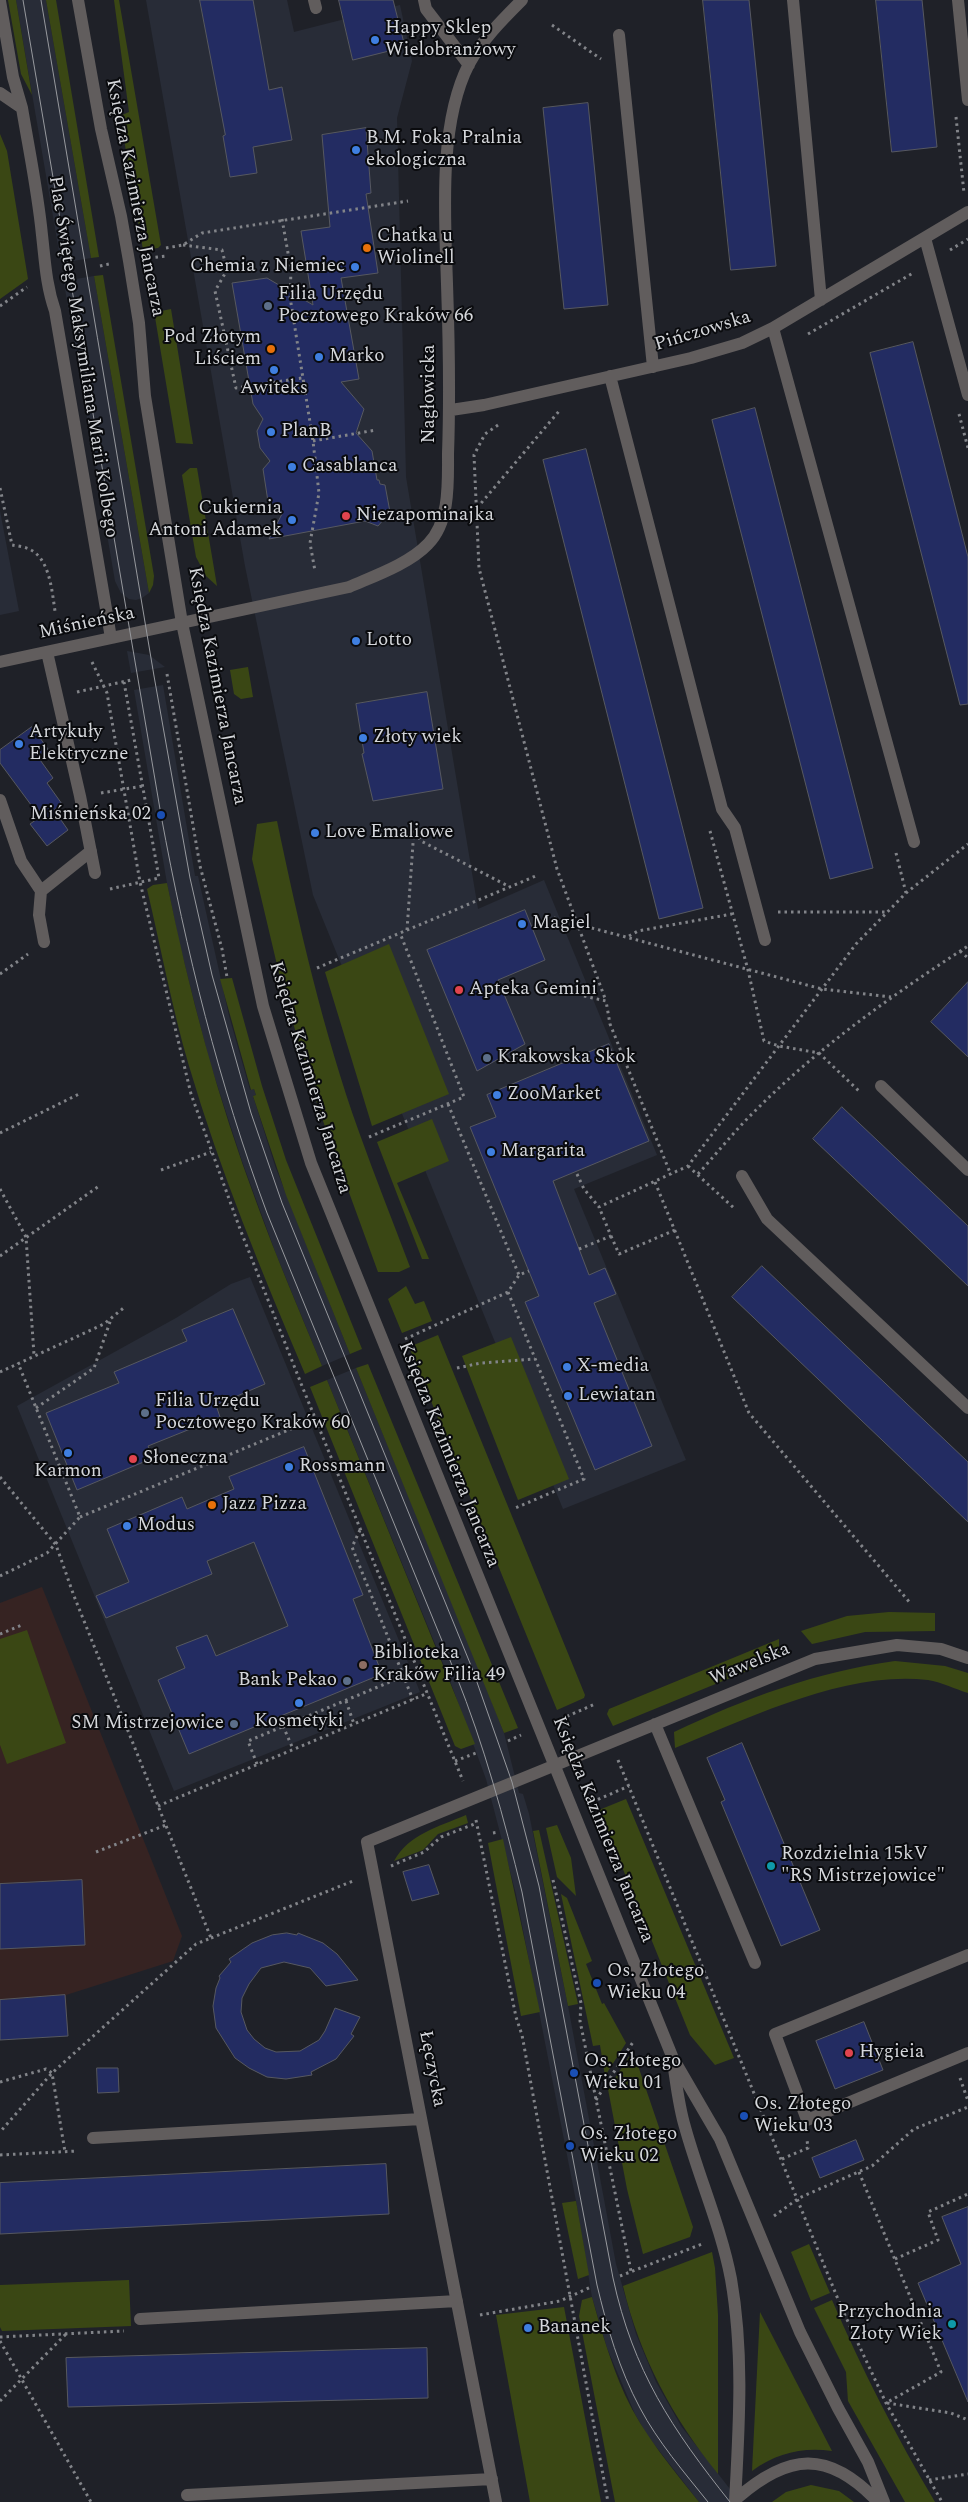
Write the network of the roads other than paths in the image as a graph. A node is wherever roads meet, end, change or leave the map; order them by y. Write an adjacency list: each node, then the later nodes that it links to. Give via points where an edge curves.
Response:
1 (78, 0): 20 (street, Księdza Kazimierza Jancarza, via 129,261 139,323 145,396)
2 (424, 0): 8 (street, via 426,9)
3 (522, 0): 8 (street, Nagłowicka, via 487,37)
4 (794, 0): 14 (street)
5 (958, 0): 10 (street)
6 (0, 1): 11 (street, Plac Świętego Maksymiliana Marii Kolbego, via 13,77)
7 (619, 35): 16 (street)
8 (469, 65): 19 (street, Nagłowicka, via 451,119 447,168)
9 (0, 93): 11 (street)
10 (968, 100)
11 (22, 108): 21 (street, Plac Świętego Maksymiliana Marii Kolbego, via 43,261 55,311)
12 (968, 212): 13 (street, Pińczowska)
13 (925, 238): 14 (street, Pińczowska); 18 (street)
14 (821, 300): 15 (street, Pińczowska)
15 (773, 328): 16 (street, Pińczowska, via 742,342); 25 (street)
16 (653, 366): 17 (street, Pińczowska)
17 (610, 376): 19 (street, Pińczowska); 29 (street, via 722,809 735,828)
18 (968, 395)
19 (450, 410): 20 (street, Nagłowicka, via 443,522 428,544 394,568 349,587)
20 (182, 623): 21 (street, Miśnieńska); 37 (street, Księdza Kazimierza Jancarza, via 263,1006 311,1163)
21 (111, 638): 22 (street, Miśnieńska)
22 (47, 652): 23 (street, Miśnieńska); 26 (street)
23 (0, 662)
24 (0, 800): 28 (street, via 21,861)
25 (914, 842)
26 (91, 851): 27 (street); 28 (street)
27 (95, 873)
28 (41, 891): 30 (street, via 39,915)
29 (765, 940)
30 (44, 942)
31 (881, 1086): 32 (street)
32 (968, 1170)
33 (742, 1176): 34 (street, via 767,1219)
34 (968, 1408)
35 (968, 1658): 36 (street, Wawelska, via 942,1649 897,1645 824,1657)
36 (655, 1724): 37 (street, Wawelska); 39 (street)
37 (556, 1766): 41 (street, Księdza Kazimierza Jancarza); 42 (street, Łęczycka, via 368,1842)
38 (968, 1955): 40 (street, via 775,2034 807,2120)
39 (755, 1963)
40 (968, 2053)
41 (672, 2056): 48 (street, Księdza Kazimierza Jancarza, via 685,2126 720,2237 737,2318 740,2374); 51 (street, Księdza Kazimierza Jancarza, via 720,2139 800,2332 868,2462)
42 (421, 2119): 43 (street); 44 (street, Łęczycka)
43 (93, 2138)
44 (457, 2301): 45 (street); 46 (street, Łęczycka)
45 (140, 2319)
46 (492, 2479): 47 (street); 49 (street, Łęczycka)
47 (187, 2495)
48 (735, 2501): 50 (street, via 768,2475 793,2464 805,2463 838,2471)
49 (496, 2502)
50 (878, 2502)
51 (884, 2502)

